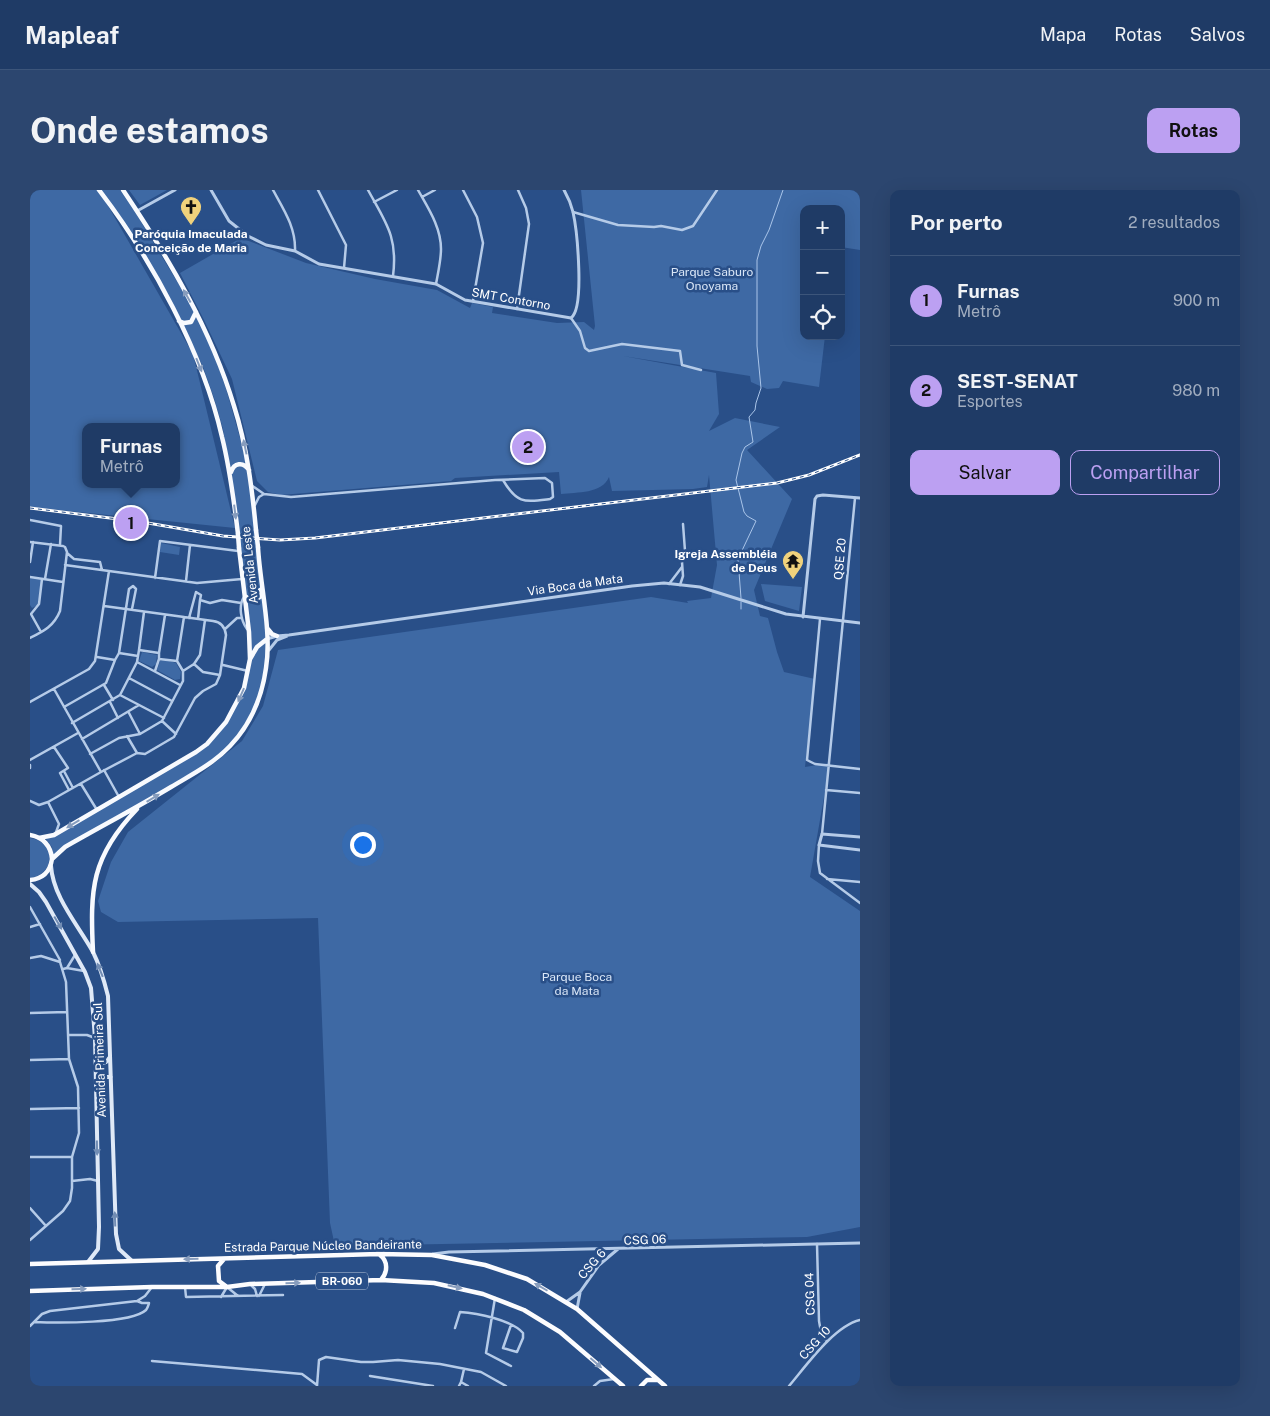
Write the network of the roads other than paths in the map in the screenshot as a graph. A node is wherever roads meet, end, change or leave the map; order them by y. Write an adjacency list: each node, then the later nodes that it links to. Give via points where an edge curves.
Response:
1 (99, 190): 27 (main road, Avenida Leste, via 145,259)
2 (123, 190): 17 (main road, Avenida Leste)
3 (175, 190): 17 (street)
4 (211, 190): 19 (street, SMT Contorno, via 229,221 248,236 266,245)
5 (273, 190): 19 (street, via 294,230)
6 (318, 190): 20 (street, via 346,244)
7 (368, 190): 16 (street)
8 (397, 190): 16 (street)
9 (418, 190): 15 (street)
10 (435, 190): 15 (street)
11 (463, 190): 23 (street, via 477,217 483,243)
12 (518, 190): 24 (street, via 529,224)
13 (564, 190): 18 (street)
14 (717, 190): 18 (street, via 693,226 682,230 661,226 624,226)
15 (422, 197): 22 (street, via 440,239)
16 (374, 202): 21 (street, via 394,242)
17 (137, 211): 25 (main road, Avenida Leste, one-way to 17)
18 (573, 212): 26 (street, via 580,283 576,312)
19 (295, 251): 20 (street, SMT Contorno, via 319,264)
20 (344, 268): 21 (street, SMT Contorno)
21 (393, 276): 22 (street, SMT Contorno)
22 (436, 284): 23 (street, SMT Contorno)
23 (472, 301): 24 (street, SMT Contorno)
24 (517, 309): 26 (street, SMT Contorno)
25 (196, 312): 27 (main road, via 191,322); 29 (main road, Avenida Leste, one-way to 25, via 229,391)
26 (571, 318): 28 (street, via 587,350 622,344 680,351 682,365)
27 (179, 321): 30 (main road, Avenida Leste, one-way to 30, via 214,406)
28 (701, 370)
29 (249, 471): 30 (main road, via 239,463); 32 (main road, Avenida Leste)
30 (230, 473): 43 (main road, Avenida Leste, one-way to 43, bridge)
31 (503, 480): 31 (street, via 521,500 552,497 552,483 545,478); 33 (street, via 292,497)
32 (251, 485): 33 (street); 36 (main road, Avenida Leste)
33 (264, 494): 36 (street)
34 (855, 498): 35 (street); 71 (street, via 823,494 815,498); 77 (street, QSE 20)
35 (860, 498)
36 (254, 509): 58 (main road, Avenida Leste, bridge)
37 (30, 520): 41 (street, via 61,526)
38 (683, 524): 49 (street, via 686,541)
39 (32, 542): 40 (street); 46 (street)
40 (51, 544): 41 (street); 55 (street)
41 (60, 545): 44 (street, via 66,547)
42 (190, 545): 43 (street); 53 (street, via 160,541); 56 (street)
43 (240, 550): 54 (main road, Avenida Leste)
44 (67, 554): 45 (street); 47 (street)
45 (74, 559): 48 (street); 50 (street, via 100,562)
46 (30, 562)
47 (65, 565): 48 (street); 57 (street)
48 (72, 566): 50 (street)
49 (682, 567): 59 (street); 60 (street)
50 (102, 570): 51 (street)
51 (109, 571): 53 (street); 64 (street)
52 (30, 577): 55 (street)
53 (155, 578): 56 (street)
54 (243, 578): 56 (street, via 197,583); 61 (main road, Avenida Leste)
55 (44, 579): 57 (street); 68 (street, via 39,604)
56 (186, 581)
57 (63, 582): 81 (street, via 57,619)
58 (262, 582): 61 (main road, via 258,598 253,600); 79 (main road, Avenida Leste)
59 (669, 584): 60 (street, Via Boca da Mata); 83 (street, Via Boca da Mata, via 623,587)
60 (680, 585): 71 (street, Via Boca da Mata, via 717,592)
61 (245, 596): 63 (street); 82 (main road, Avenida Leste)
62 (200, 600): 63 (street); 72 (street, via 201,595 194,593); 74 (street)
63 (241, 603): 73 (street)
64 (104, 606): 65 (street); 92 (street)
65 (124, 608): 66 (street); 66 (street, via 129,589 133,586 136,589); 88 (street)
66 (132, 609): 67 (street)
67 (144, 612): 69 (street); 87 (street)
68 (30, 613): 81 (street)
69 (165, 615): 70 (street); 89 (street)
70 (184, 617): 72 (street); 96 (street)
71 (803, 617): 75 (street, Via Boca da Mata)
72 (189, 618): 74 (street)
73 (242, 618): 80 (street, via 237,618); 82 (street)
74 (198, 619): 76 (street)
75 (820, 619): 77 (street, Via Boca da Mata); 127 (street, via 807,760)
76 (205, 620): 80 (street, via 217,622); 98 (street, via 200,655)
77 (843, 621): 78 (street, Via Boca da Mata); 127 (street, QSE 20)
78 (860, 623)
79 (266, 626): 84 (main road); 86 (main road, Avenida Leste)
80 (225, 629): 99 (street)
81 (41, 632): 85 (street)
82 (249, 632): 94 (main road, Avenida Leste)
83 (290, 635): 84 (street, Via Boca da Mata); 90 (street, Via Boca da Mata, via 277,640)
84 (277, 636): 86 (street, Via Boca da Mata)
85 (30, 638)
86 (267, 639): 90 (main road, Avenida Leste); 94 (main road)
87 (140, 650): 89 (street); 91 (street)
88 (118, 653): 91 (street); 95 (street)
89 (159, 653): 93 (street)
90 (268, 653): 139 (main road, Avenida Leste, one-way to 90, via 202,769 230,746 258,700)
91 (138, 656): 97 (street)
92 (97, 657): 95 (street); 107 (street, via 89,669)
93 (159, 659): 96 (street); 100 (street)
94 (250, 659): 102 (main road, Avenida Leste)
95 (115, 660): 105 (street)
96 (177, 661): 101 (street)
97 (137, 662): 100 (street); 104 (street)
98 (194, 664): 101 (street); 103 (street, via 203,672)
99 (223, 665): 102 (street); 103 (street)
100 (156, 671): 106 (street)
101 (183, 671): 106 (street)
102 (248, 671): 136 (main road, Avenida Leste, one-way to 136, via 234,710 207,744)
103 (220, 674): 120 (street, via 216,684 195,698)
104 (129, 678): 108 (street); 110 (street)
105 (104, 685): 109 (street); 113 (street)
106 (181, 685): 110 (street)
107 (54, 689): 111 (street); 113 (street)
108 (120, 695): 109 (street); 112 (street)
109 (111, 701): 115 (street); 117 (street)
110 (172, 701): 116 (street)
111 (30, 702)
112 (139, 705): 114 (street); 116 (street)
113 (64, 707): 117 (street)
114 (128, 713): 115 (street); 119 (street)
115 (118, 718): 122 (street)
116 (163, 720): 119 (street); 120 (street)
117 (72, 723): 118 (street)
118 (78, 733): 122 (street); 123 (street)
119 (140, 734): 121 (street)
120 (176, 734): 124 (street, via 145,754)
121 (127, 736): 124 (street); 125 (street)
122 (82, 738): 125 (street)
123 (54, 747): 126 (street); 129 (street, via 68,768)
124 (137, 753): 130 (street)
125 (90, 754): 130 (street)
126 (30, 760)
127 (828, 765): 128 (street); 134 (street, QSE 20)
128 (860, 769)
129 (64, 771): 132 (street); 133 (street, via 60,773)
130 (102, 771): 131 (street); 136 (street)
131 (81, 784): 132 (street); 140 (street)
132 (73, 788): 133 (street)
133 (69, 790): 138 (street)
134 (826, 790): 135 (street); 141 (street, QSE 20)
135 (860, 793)
136 (119, 797): 140 (main road, Avenida Leste)
137 (30, 801): 138 (street, via 39,805)
138 (48, 802): 143 (street, via 59,824)
139 (140, 806): 147 (main road, Avenida Leste, via 65,848); 156 (main road, via 116,832 99,862 92,892)
140 (96, 810): 143 (main road, Avenida Leste, one-way to 143)
141 (822, 834): 144 (street); 145 (street)
142 (33, 835): 143 (main road, Avenida Leste); 147 (main road, via 47,844 52,854)
143 (54, 835)
144 (860, 837)
145 (819, 846): 146 (street); 148 (street, via 818,868)
146 (860, 850)
147 (51, 862): 149 (main road, Avenida Leste, via 42,877); 156 (main road, Avenida Primeira Sul, via 58,892)
148 (826, 879): 150 (street); 151 (street)
149 (30, 882): 157 (main road, Avenida Primeira Sul, one-way to 157, via 46,902)
150 (860, 882)
151 (860, 903)
152 (30, 907): 153 (street)
153 (36, 916): 154 (street); 155 (street)
154 (40, 924): 155 (street); 159 (street)
155 (31, 926)
156 (92, 952): 168 (main road, Avenida Primeira Sul, one-way to 156, via 108,996)
157 (75, 954): 160 (street); 161 (main road, Avenida Primeira Sul)
158 (30, 958): 159 (street, via 41,956)
159 (60, 962): 160 (street)
160 (65, 968): 161 (street); 162 (street)
161 (85, 972): 164 (main road, Avenida Primeira Sul, via 91,988)
162 (67, 1012): 163 (street); 166 (street)
163 (30, 1013)
164 (94, 1031): 165 (street); 167 (main road, Avenida Primeira Sul)
165 (87, 1035): 166 (street); 167 (street)
166 (68, 1036): 170 (street)
167 (95, 1038): 169 (main road, Avenida Primeira Sul)
168 (110, 1056): 169 (main road, via 104,1063); 172 (main road, Avenida Primeira Sul)
169 (95, 1058): 173 (main road, Avenida Primeira Sul)
170 (69, 1059): 171 (street); 174 (street, via 78,1083)
171 (30, 1060)
172 (111, 1076): 173 (main road); 191 (main road, Avenida Primeira Sul, one-way to 172, via 117,1244)
173 (96, 1077): 178 (main road, Avenida Primeira Sul, one-way to 178)
174 (79, 1108): 175 (street); 177 (street, via 79,1133)
175 (30, 1109)
176 (30, 1157): 177 (street)
177 (72, 1157): 180 (street)
178 (98, 1174): 179 (street); 181 (main road, Avenida Primeira Sul)
179 (90, 1179): 180 (street); 181 (street)
180 (72, 1181): 183 (street, via 67,1206)
181 (98, 1182): 192 (main road, Avenida Primeira Sul, via 99,1245 97,1253)
182 (30, 1208): 183 (street)
183 (46, 1226): 184 (street)
184 (30, 1240)
185 (860, 1243): 186 (street, CSG 06)
186 (817, 1244): 187 (street, CSG 06); 216 (street, CSG 04, via 819,1321)
187 (618, 1249): 189 (street, CSG 06); 201 (street, CSG 6, via 599,1266)
188 (379, 1254): 189 (highway, Estrada Parque Núcleo Bandeirante / BR-060); 190 (highway, Estrada Parque Núcleo Bandeirante / BR-060); 194 (highway, via 386,1262 386,1272)
189 (432, 1255): 208 (highway, Estrada Parque Núcleo Bandeirante / BR-060, one-way to 189, via 527,1279 486,1264)
190 (225, 1258): 191 (highway, Estrada Parque Núcleo Bandeirante / BR-060, one-way to 191); 199 (highway, via 219,1263 218,1272 219,1281)
191 (132, 1261): 192 (highway, Estrada Parque Núcleo Bandeirante / BR-060)
192 (88, 1262): 193 (highway, Estrada Parque Núcleo Bandeirante / BR-060)
193 (30, 1264)
194 (381, 1280): 196 (highway, BR-060, one-way to 194); 206 (highway, BR-060, one-way to 206, via 434,1282)
195 (250, 1284): 196 (highway, BR-060); 199 (highway, BR-060); 203 (street)
196 (265, 1284): 203 (street)
197 (152, 1287): 198 (highway, BR-060); 200 (highway, BR-060, one-way to 197); 207 (street)
198 (185, 1287): 199 (highway, BR-060); 204 (street, via 186,1297)
199 (227, 1287): 204 (street); 205 (street)
200 (30, 1291)
201 (580, 1292): 208 (street, CSG 6); 209 (street, CSG 6)
202 (283, 1295): 203 (street)
203 (258, 1296): 205 (street)
204 (221, 1297): 205 (street)
205 (240, 1297)
206 (495, 1298): 210 (street); 221 (highway, BR-060, one-way to 221, via 524,1310 560,1332)
207 (137, 1301): 212 (street, via 50,1311); 212 (street, via 149,1303 144,1311 122,1319)
208 (566, 1302): 209 (highway, Estrada Parque Núcleo Bandeirante / BR-060)
209 (577, 1309): 222 (highway, Estrada Parque Núcleo Bandeirante / BR-060)
210 (491, 1318): 213 (street); 215 (street, via 460,1312); 218 (street, via 486,1352)
211 (860, 1320): 216 (street, CSG 10, via 841,1328)
212 (34, 1322): 214 (street)
213 (511, 1325): 213 (street, via 522,1333 517,1352 503,1348)
214 (30, 1326)
215 (455, 1328)
216 (827, 1342): 232 (street, CSG 10)
217 (152, 1361): 224 (street, via 302,1374)
218 (511, 1366)
219 (464, 1369): 223 (street); 224 (street, via 409,1360 367,1362 326,1357 319,1360); 227 (street, via 481,1372)
220 (370, 1376): 225 (street)
221 (616, 1379): 228 (street, via 600,1381); 229 (highway, BR-060)
222 (661, 1382): 230 (highway, via 650,1379); 231 (highway, Estrada Parque Núcleo Bandeirante / BR-060)
223 (460, 1384): 226 (street)
224 (317, 1385)
225 (433, 1386)
226 (468, 1386)
227 (506, 1386)
228 (594, 1386)
229 (624, 1386)
230 (640, 1386)
231 (665, 1386)
232 (789, 1386)

